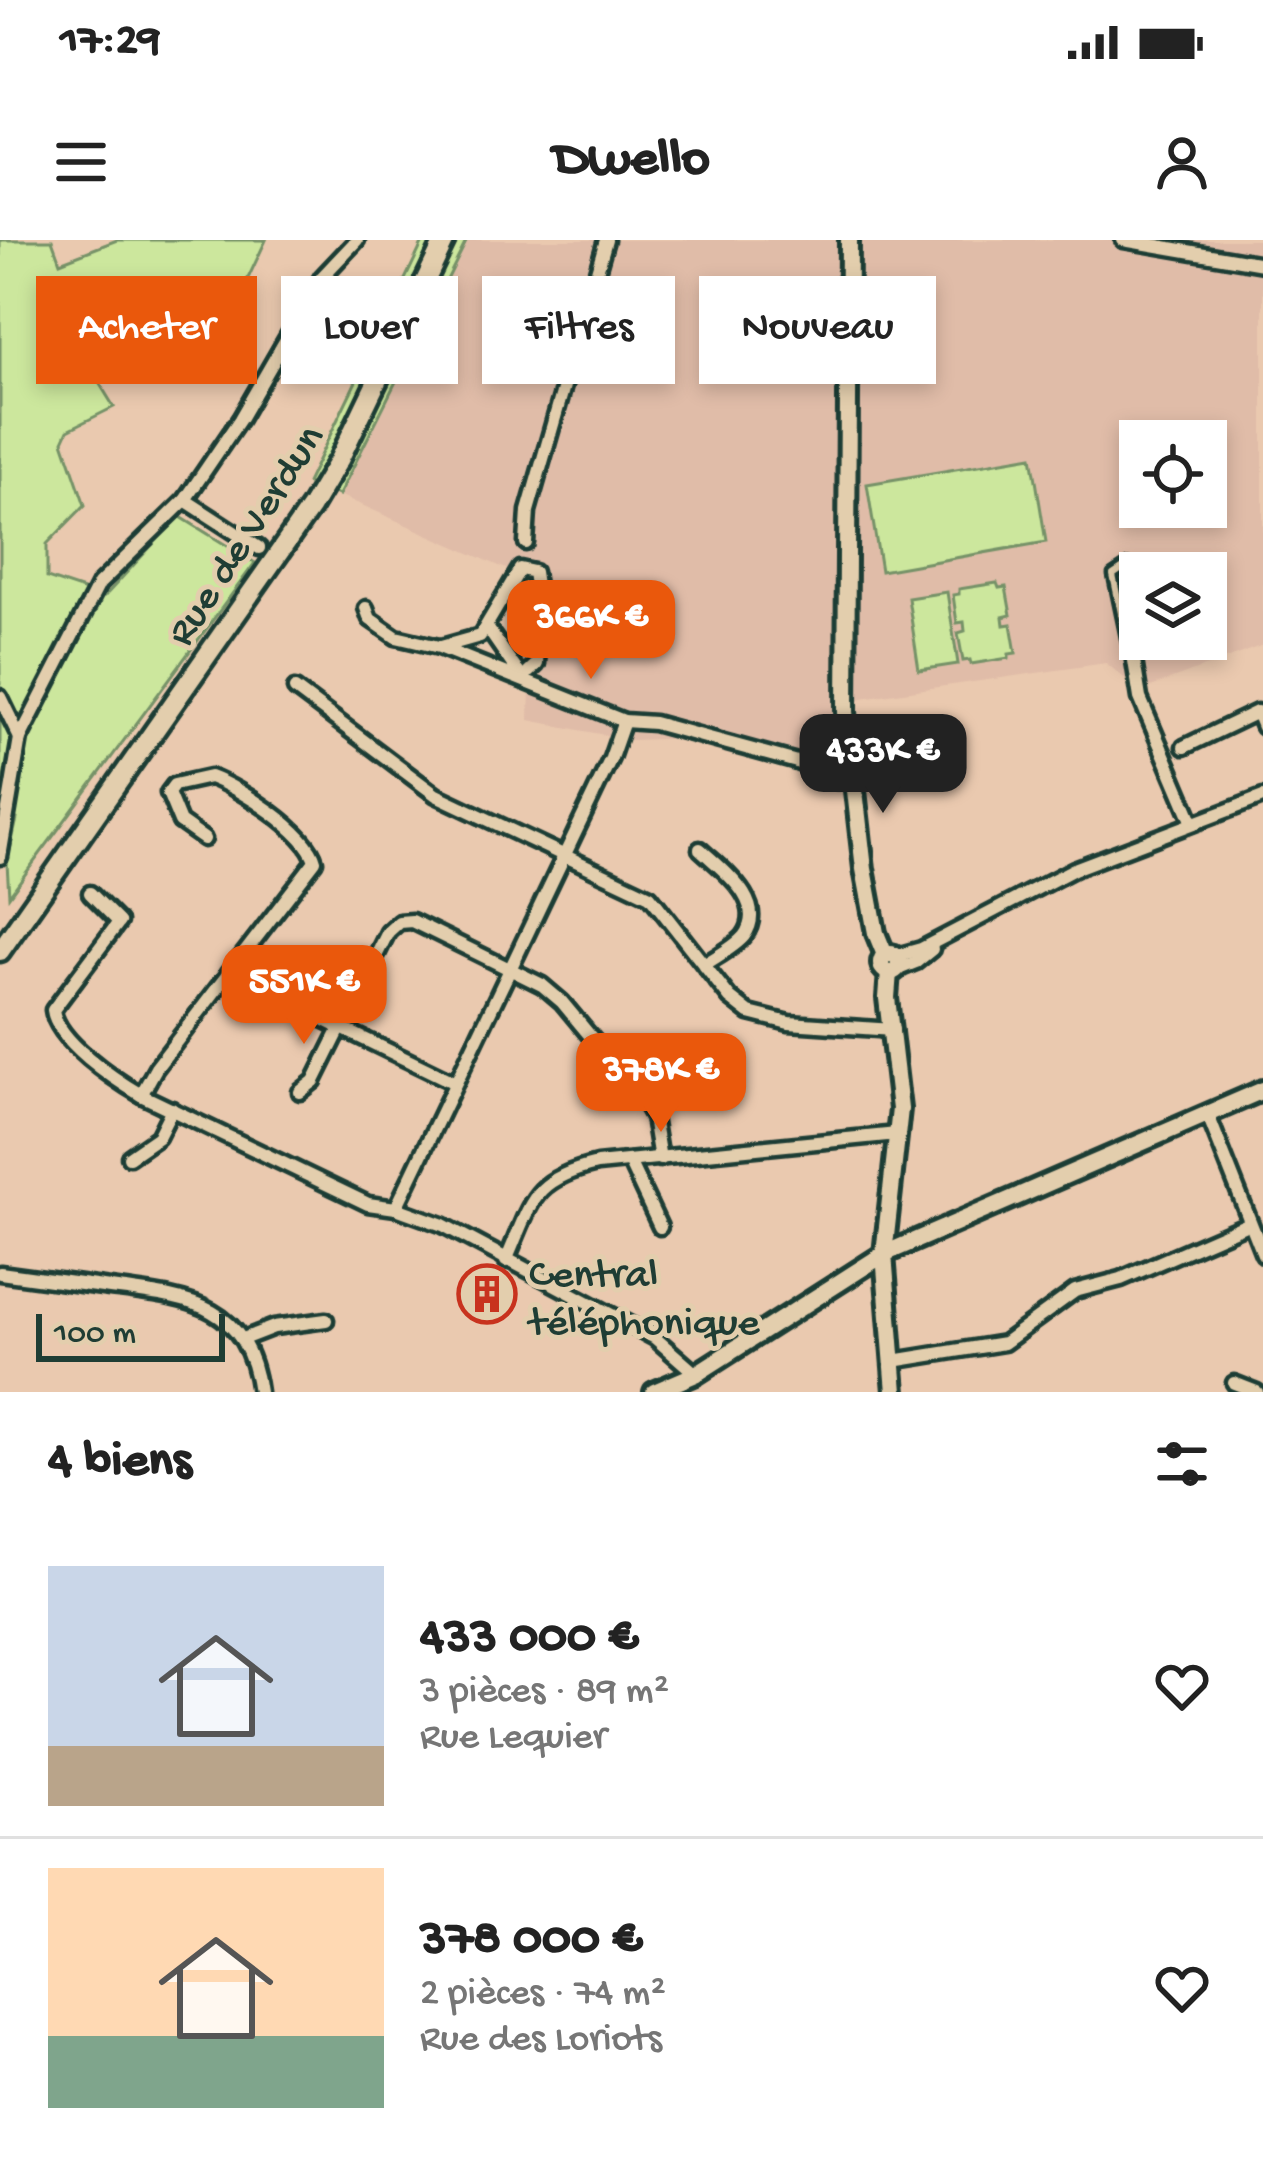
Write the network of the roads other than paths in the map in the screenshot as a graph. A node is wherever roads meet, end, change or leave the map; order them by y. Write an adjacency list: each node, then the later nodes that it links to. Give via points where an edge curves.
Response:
1 (357, 240): 7 (street, via 322,277)
2 (445, 240): 21 (main road, Rue de Verdun, via 339,460)
3 (606, 240): 8 (street)
4 (848, 240): 23 (street)
5 (1123, 240): 6 (street)
6 (1263, 264)
7 (184, 500): 9 (street); 22 (street, via 99,584)
8 (526, 543)
9 (259, 548)
10 (1119, 571): 11 (lane)
11 (1119, 600)
12 (366, 608): 14 (street, via 396,638)
13 (486, 626): 14 (street, via 465,643); 16 (street); 16 (street, via 520,569 534,572 537,664)
14 (439, 647): 16 (street)
15 (1133, 660): 28 (street, via 1140,698)
16 (522, 678): 19 (street)
17 (295, 689): 31 (street, via 436,795)
18 (0, 697): 22 (street)
19 (624, 722): 25 (street); 31 (street)
20 (1263, 727): 24 (street, via 1257,712)
21 (153, 730): 34 (main road, Rue de Verdun); 35 (main road, Rue de Verdun)
22 (20, 738): 32 (street)
23 (848, 747): 25 (street); 26 (street)
24 (1184, 747)
25 (796, 762): 26 (street)
26 (852, 780): 36 (street, via 876,933)
27 (1263, 797): 28 (street)
28 (1193, 823): 36 (street, via 1074,868)
29 (204, 838): 39 (street, via 179,822 168,793 210,777 311,845 315,860)
30 (700, 849): 37 (street, via 745,892 750,924)
31 (563, 854): 37 (street, via 650,896); 38 (street)
32 (0, 857)
33 (90, 893): 45 (street, via 118,922 53,1010 55,1024)
34 (0, 933)
35 (0, 951)
36 (891, 963): 41 (street)
37 (704, 964): 41 (street, via 730,998 764,1018)
38 (510, 969): 40 (street, via 399,922); 42 (street); 50 (street, via 562,1002 644,1101)
39 (229, 973): 40 (street); 45 (street)
40 (340, 1029): 42 (street); 44 (street)
41 (893, 1030): 48 (street)
42 (455, 1083): 52 (street)
43 (1263, 1090): 47 (street)
44 (300, 1092)
45 (141, 1095): 46 (street)
46 (172, 1109): 49 (street, via 158,1136); 52 (street, via 368,1204)
47 (1208, 1115): 53 (street); 55 (street)
48 (897, 1134): 50 (street); 55 (street)
49 (129, 1157)
50 (660, 1159): 51 (street)
51 (629, 1161): 54 (street); 57 (street, via 544,1184)
52 (396, 1208): 57 (street)
53 (1250, 1223): 56 (street); 61 (street, via 1075,1291 1004,1343)
54 (660, 1227)
55 (884, 1254): 61 (street); 62 (street)
56 (1263, 1254)
57 (506, 1261): 62 (street, via 655,1338)
58 (0, 1274): 60 (street, via 180,1297)
59 (326, 1320): 60 (street)
60 (243, 1339): 64 (street)
61 (893, 1360): 66 (street)
62 (696, 1374): 65 (street)
63 (1234, 1383): 67 (street)
64 (259, 1392)
65 (656, 1392)
66 (895, 1392)
67 (1257, 1392)

